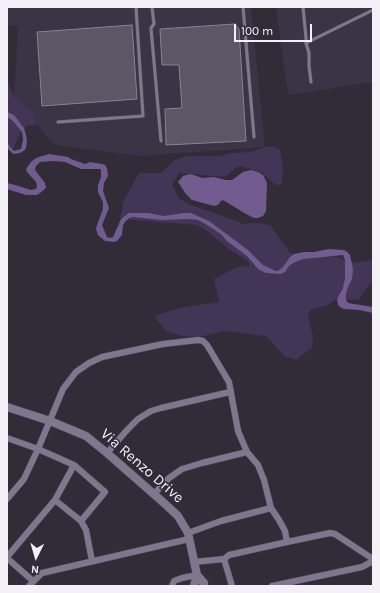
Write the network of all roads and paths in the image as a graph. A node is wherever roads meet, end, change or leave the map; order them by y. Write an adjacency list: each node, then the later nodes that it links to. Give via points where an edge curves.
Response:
1 (136, 7): 8 (lane, via 143,116)
2 (152, 7): 10 (lane, via 154,24 151,28)
3 (243, 7): 9 (lane)
4 (303, 7): 6 (lane)
5 (373, 10): 6 (lane)
6 (306, 43): 7 (lane)
7 (311, 82)
8 (58, 122)
9 (254, 137)
10 (161, 141)
11 (230, 392): 13 (street, via 229,382 204,341 163,344 102,357 89,363 76,372 64,388); 16 (street, via 238,431); 17 (street, via 151,412 128,429)
12 (7, 407): 13 (street, Via Renzo Drive)
13 (50, 421): 15 (street); 17 (street, Via Renzo Drive, via 86,436)
14 (7, 438): 15 (street)
15 (38, 449): 18 (street); 20 (street, via 24,479)
16 (247, 452): 19 (street, via 182,469); 22 (street, via 258,465)
17 (107, 453): 19 (street, Via Renzo Drive)
18 (74, 465): 21 (street); 23 (street, via 105,492)
19 (154, 494): 24 (street, Via Renzo Drive, via 178,516)
20 (7, 499)
21 (55, 500): 23 (street); 26 (street)
22 (271, 508): 24 (street, via 221,521); 25 (street, via 285,531)
23 (82, 521): 29 (street)
24 (189, 536): 29 (street); 30 (street, Via Renzo Drive)
25 (287, 542): 27 (street, via 229,555); 28 (street, via 335,534)
26 (7, 557): 32 (street)
27 (224, 559): 30 (street); 36 (street)
28 (373, 560): 37 (street, via 362,567)
29 (92, 561): 32 (street, via 42,573)
30 (194, 562): 31 (street, Via Renzo Drive)
31 (197, 575): 33 (street, via 182,578); 34 (street, Via Renzo Drive); 35 (street, Via Renzo Drive)
32 (31, 584)
33 (172, 586)
34 (194, 586)
35 (204, 586)
36 (232, 586)
37 (272, 586)

